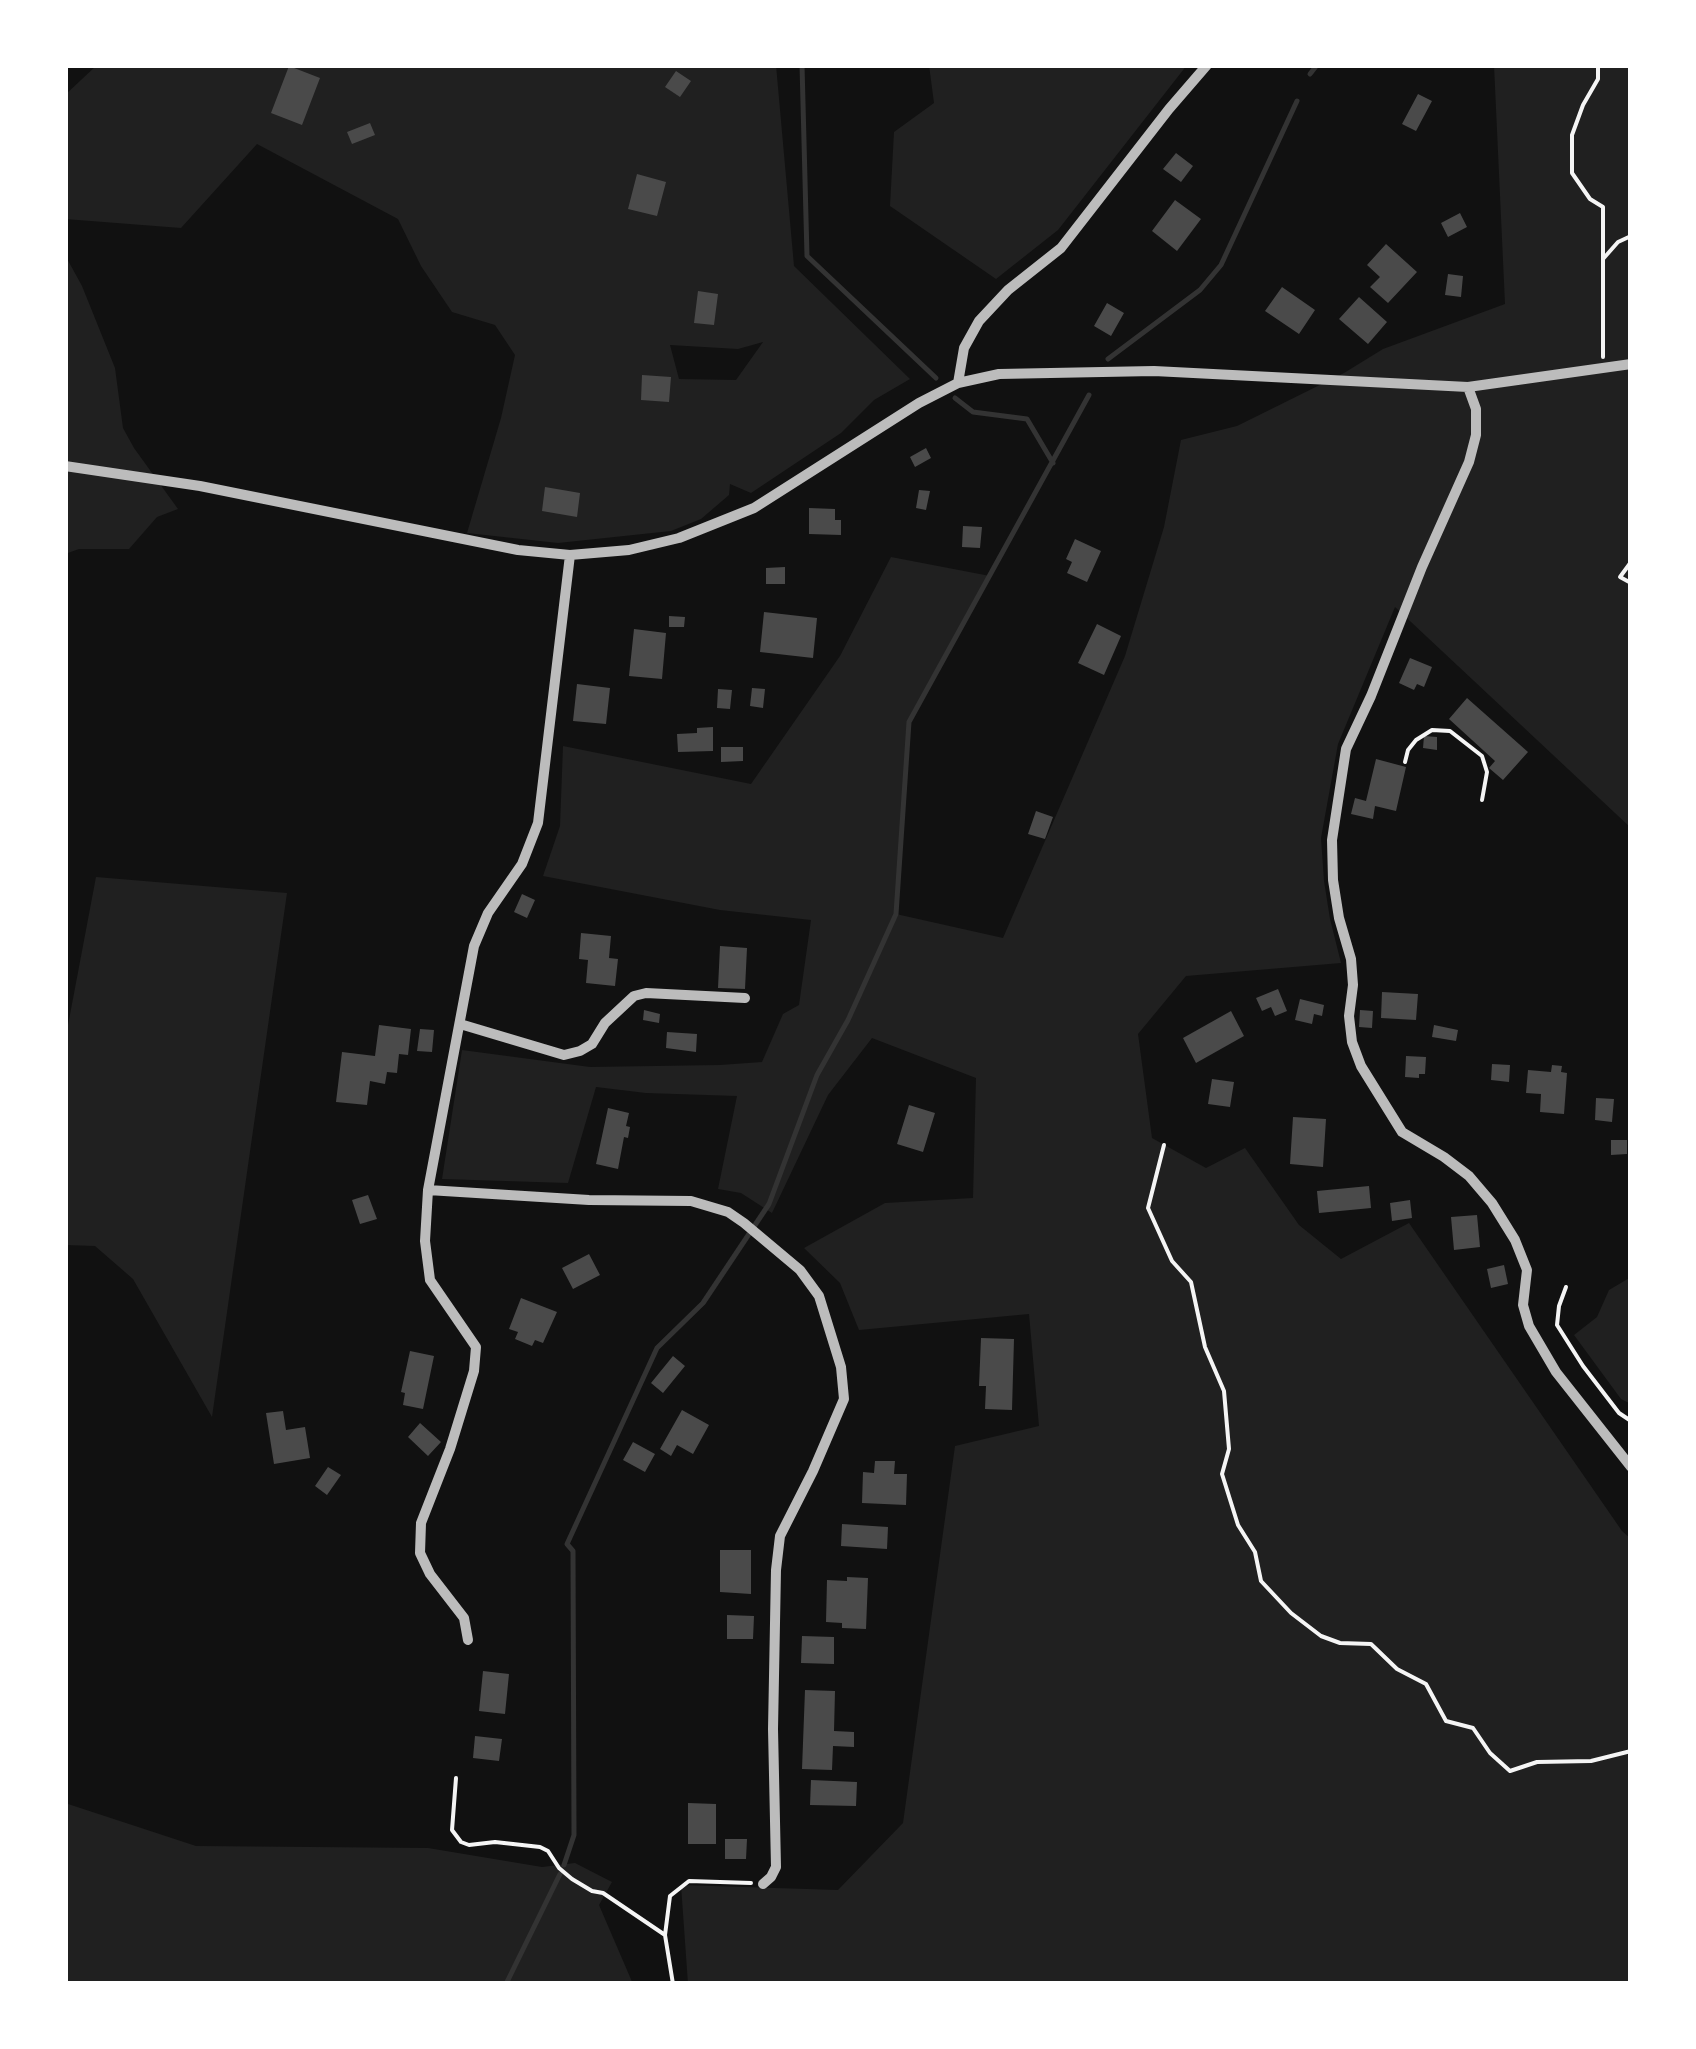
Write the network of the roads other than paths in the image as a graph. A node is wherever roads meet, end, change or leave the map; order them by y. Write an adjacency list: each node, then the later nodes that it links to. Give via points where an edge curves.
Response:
1 (1207, 65): 3 (street, via 1061,248 979,322 964,348)
2 (1631, 364): 4 (street)
3 (958, 383): 4 (street, via 999,374 1154,371); 6 (street, via 754,508 678,538)
4 (1468, 387): 10 (street, via 1476,409 1469,462 1346,748 1332,840 1339,918 1351,958 1348,1016 1362,1066 1402,1132 1470,1176 1492,1203 1527,1270 1523,1305 1529,1326 1556,1372)
5 (65, 466): 6 (street)
6 (570, 555): 8 (street, via 538,824 474,946)
7 (745, 998): 8 (street, via 634,996 592,1044 564,1054)
8 (460, 1024): 9 (street)
9 (428, 1190): 11 (street, via 430,1280 476,1347 450,1449 420,1523 420,1553 464,1618); 12 (street, via 691,1201 728,1212 760,1234 820,1296 844,1399 780,1536 776,1867)
10 (1631, 1467)
11 (468, 1640)
12 (763, 1884)

